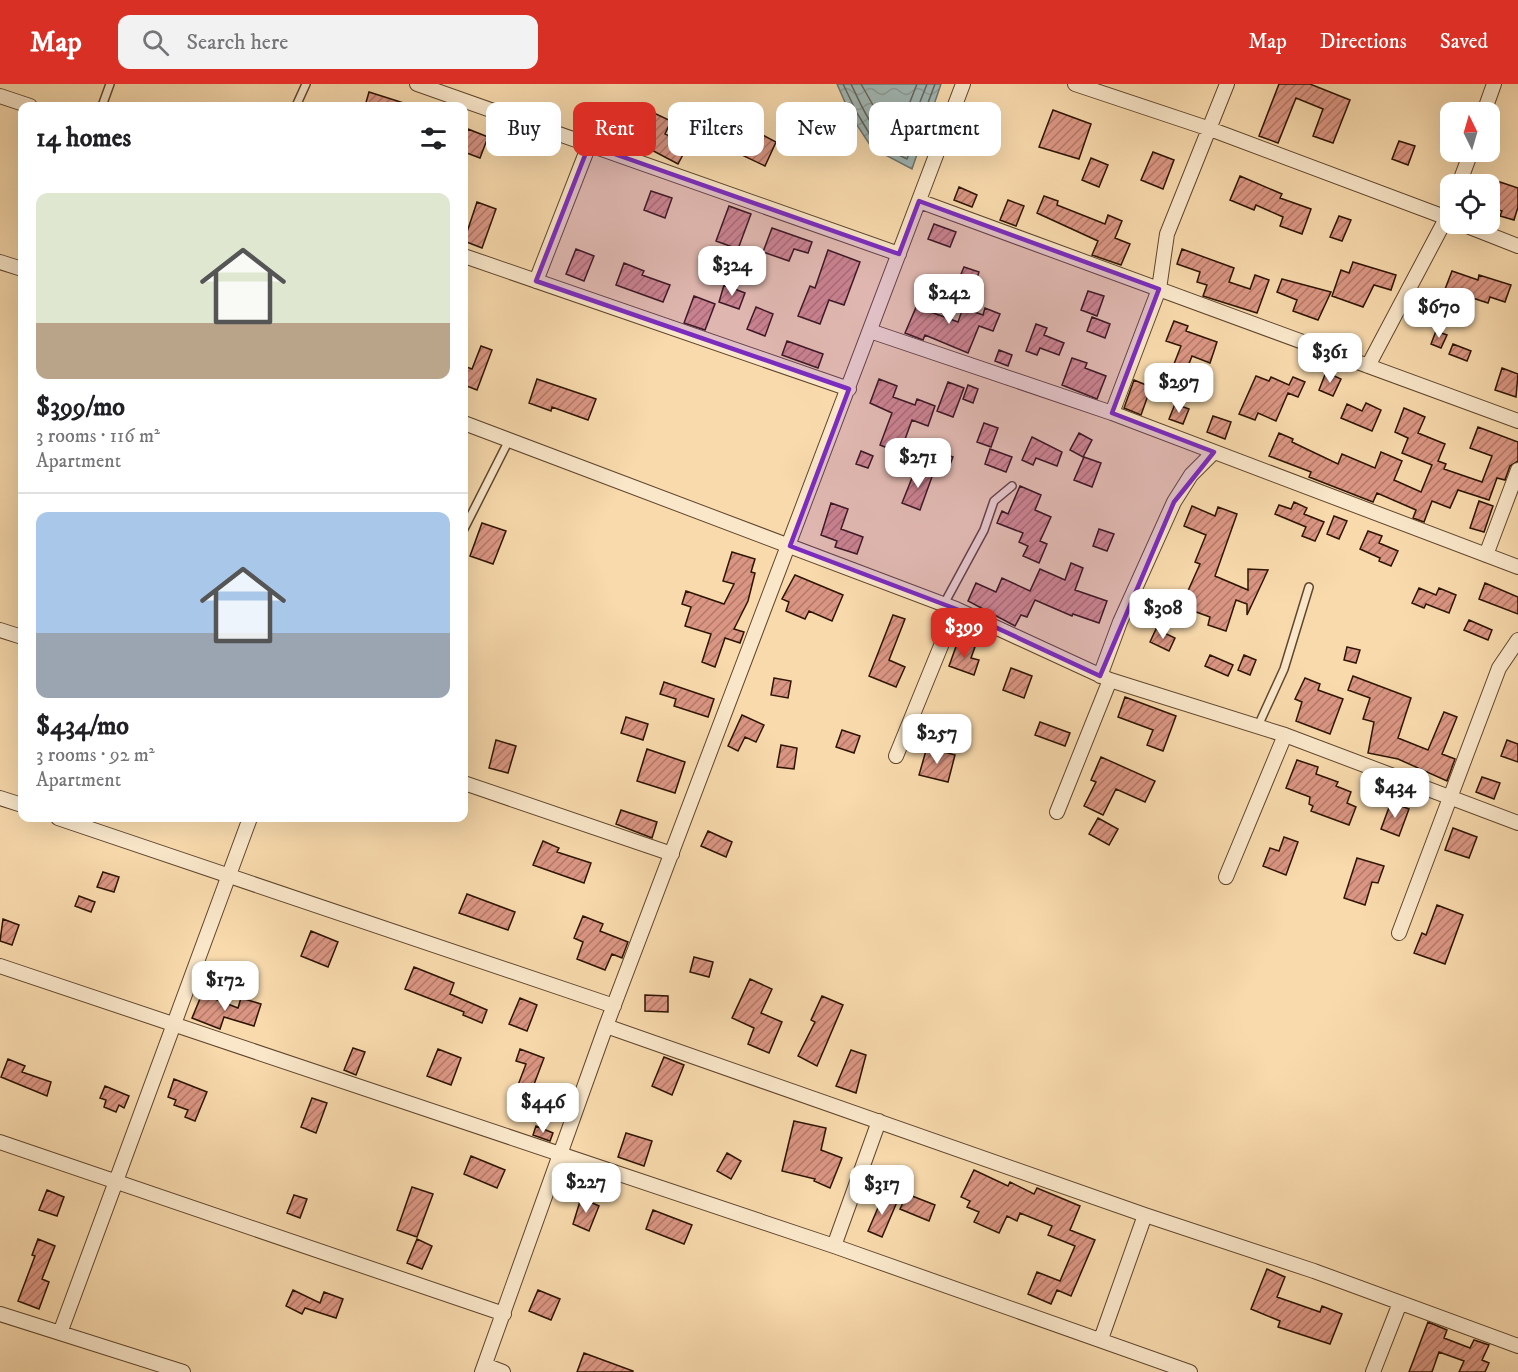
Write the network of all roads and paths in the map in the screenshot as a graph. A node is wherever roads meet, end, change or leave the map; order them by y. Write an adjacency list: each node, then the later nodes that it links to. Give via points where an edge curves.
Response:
1 (110, 84): 10 (lane)
2 (306, 84): 11 (lane)
3 (417, 84): 12 (street)
4 (963, 84): 19 (street)
5 (1075, 84): 15 (street)
6 (1227, 84): 15 (street)
7 (1494, 84): 14 (street)
8 (0, 96): 9 (street)
9 (18, 102)
10 (103, 102)
11 (298, 102)
12 (468, 102)
13 (468, 102): 16 (street)
14 (1488, 102)
15 (1210, 129): 20 (street); 29 (street, via 1167,234)
16 (573, 139)
17 (585, 156): 28 (street)
18 (620, 156): 24 (street)
19 (919, 201): 24 (street); 29 (street)
20 (1440, 211)
21 (1440, 233): 31 (street)
22 (1487, 234): 23 (street)
23 (1518, 246)
24 (899, 254): 30 (street)
25 (468, 257): 28 (street)
26 (0, 262): 27 (street)
27 (18, 268)
28 (536, 281): 32 (street)
29 (1159, 288): 31 (street); 33 (street)
30 (870, 331): 32 (street); 33 (street)
31 (1368, 366): 34 (street)
32 (849, 389): 41 (street)
33 (1112, 413): 37 (street)
34 (1518, 421)
35 (468, 425): 36 (street)
36 (509, 440): 40 (lane); 41 (street)
37 (1214, 452): 42 (street); 49 (street, via 1191,475 1174,502 1120,622)
38 (1518, 470): 42 (street)
39 (1012, 486): 45 (lane, via 994,501)
40 (468, 521)
41 (790, 546): 45 (street); 61 (street)
42 (1486, 555): 43 (street)
43 (1518, 567)
44 (1309, 586): 50 (lane, via 1284,669)
45 (950, 607): 49 (street); 52 (street)
46 (0, 630): 47 (street)
47 (18, 636)
48 (1518, 640): 55 (street, via 1499,668)
49 (1105, 678): 50 (street); 57 (street)
50 (1258, 726): 51 (street)
51 (1286, 735): 55 (street); 63 (street)
52 (896, 756)
53 (468, 784): 61 (street)
54 (0, 798): 56 (street)
55 (1452, 798): 60 (street); 64 (street)
56 (18, 804)
57 (1057, 812)
58 (70, 822): 62 (street)
59 (248, 822): 62 (street)
60 (1518, 823)
61 (672, 854): 66 (street)
62 (228, 875): 66 (street); 67 (street)
63 (1226, 877)
64 (1399, 933)
65 (0, 966): 67 (street)
66 (614, 1006): 68 (street)
67 (173, 1026): 71 (street); 72 (street)
68 (606, 1026): 69 (street); 71 (street)
69 (879, 1120): 73 (street); 74 (street)
70 (0, 1142): 72 (street)
71 (561, 1154): 74 (street); 77 (street)
72 (115, 1182): 77 (street); 78 (street)
73 (1145, 1215): 75 (street); 79 (street)
74 (834, 1246): 79 (street)
75 (1400, 1303): 80 (street); 85 (street)
76 (0, 1314): 78 (street)
77 (504, 1314): 81 (street)
78 (60, 1333): 82 (street)
79 (1101, 1339): 84 (street)
80 (1518, 1346)
81 (484, 1369): 83 (street)
82 (183, 1372)
83 (503, 1372)
84 (1190, 1372)
85 (1373, 1372)

